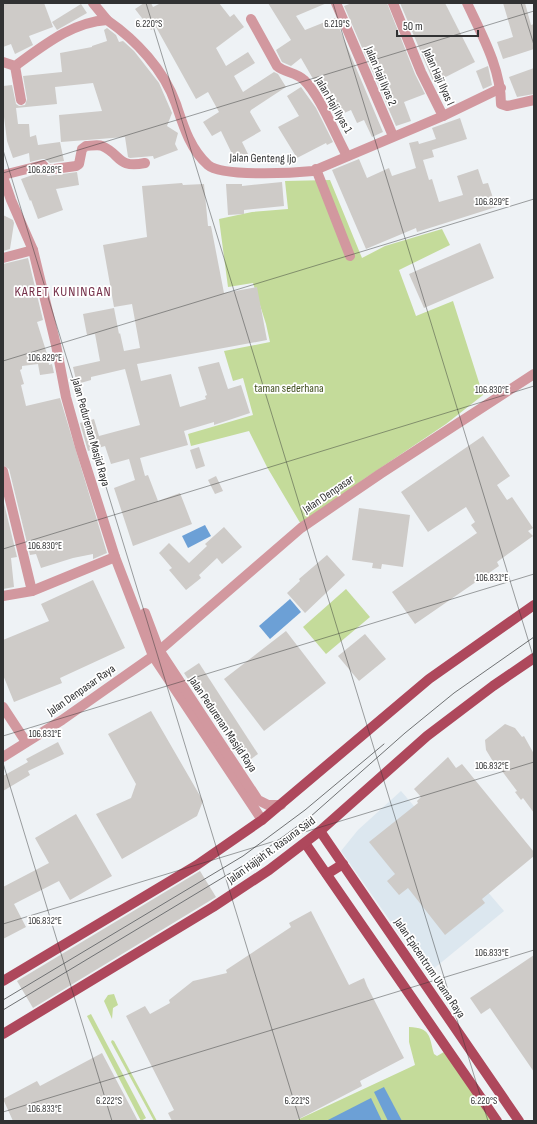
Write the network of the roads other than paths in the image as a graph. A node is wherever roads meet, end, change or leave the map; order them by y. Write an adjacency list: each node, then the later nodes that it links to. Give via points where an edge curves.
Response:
1 (92, 3): 6 (street, Jalan Genteng Ijo)
2 (336, 3): 13 (street, Jalan Haji Ilyas 2)
3 (393, 3): 12 (street, Jalan Haji Ilyas I, via 421,72)
4 (467, 3): 9 (street, via 495,67)
5 (251, 19): 14 (street, Jalan Haji Ilyas 1, via 277,66 300,76 313,90)
6 (107, 20): 8 (street, via 78,25); 16 (street, Jalan Genteng Ijo, via 132,41 156,67 172,95 189,138 208,166 220,170 253,173)
7 (3, 62): 8 (street)
8 (15, 66): 10 (street)
9 (501, 88): 11 (street, via 501,104 507,106); 12 (street, Jalan Genteng Ijo)
10 (21, 100)
11 (534, 100)
12 (443, 116): 13 (street, Jalan Genteng Ijo)
13 (393, 136): 14 (street, Jalan Genteng Ijo)
14 (347, 156): 16 (street, Jalan Genteng Ijo)
15 (145, 162): 17 (street, via 134,165 122,161 102,146 86,146 82,150 80,164 76,166 47,170 43,165)
16 (316, 170): 19 (street)
17 (3, 176): 18 (street, Jalan Pedurenan Masjid Raya)
18 (33, 250): 20 (street); 23 (street, Jalan Pedurenan Masjid Raya, via 66,397)
19 (350, 256)
20 (3, 258)
21 (534, 374): 27 (street, Jalan Denpasar, via 301,528)
22 (3, 471): 24 (street)
23 (115, 557): 24 (street); 27 (street, Jalan Pedurenan Masjid Raya)
24 (32, 591): 25 (street)
25 (3, 596)
26 (534, 605): 32 (main road, via 429,679)
27 (156, 653): 30 (street, Jalan Denpasar Raya, via 62,720); 32 (street, Jalan Pedurenan Masjid Raya, via 259,802); 33 (street, Jalan Pedurenan Masjid Raya)
28 (534, 658): 34 (main road, Jalan Hajjah R. Rasuna Said, via 427,736)
29 (3, 707): 30 (street)
30 (26, 742): 31 (street, Jalan Denpasar Raya)
31 (3, 757)
32 (281, 805): 33 (main road)
33 (262, 820): 38 (main road, via 197,865)
34 (320, 831): 35 (main road, Jalan Hajjah R. Rasuna Said); 36 (main road, Jalan Epicentrum Utama Raya)
35 (305, 844): 37 (main road); 39 (main road, Jalan Hajjah R. Rasuna Said, via 213,907)
36 (343, 864): 37 (main road); 41 (main road, Jalan Epicentrum Utama Raya)
37 (326, 874): 40 (main road)
38 (3, 981)
39 (3, 1034)
40 (497, 1121)
41 (519, 1121)

